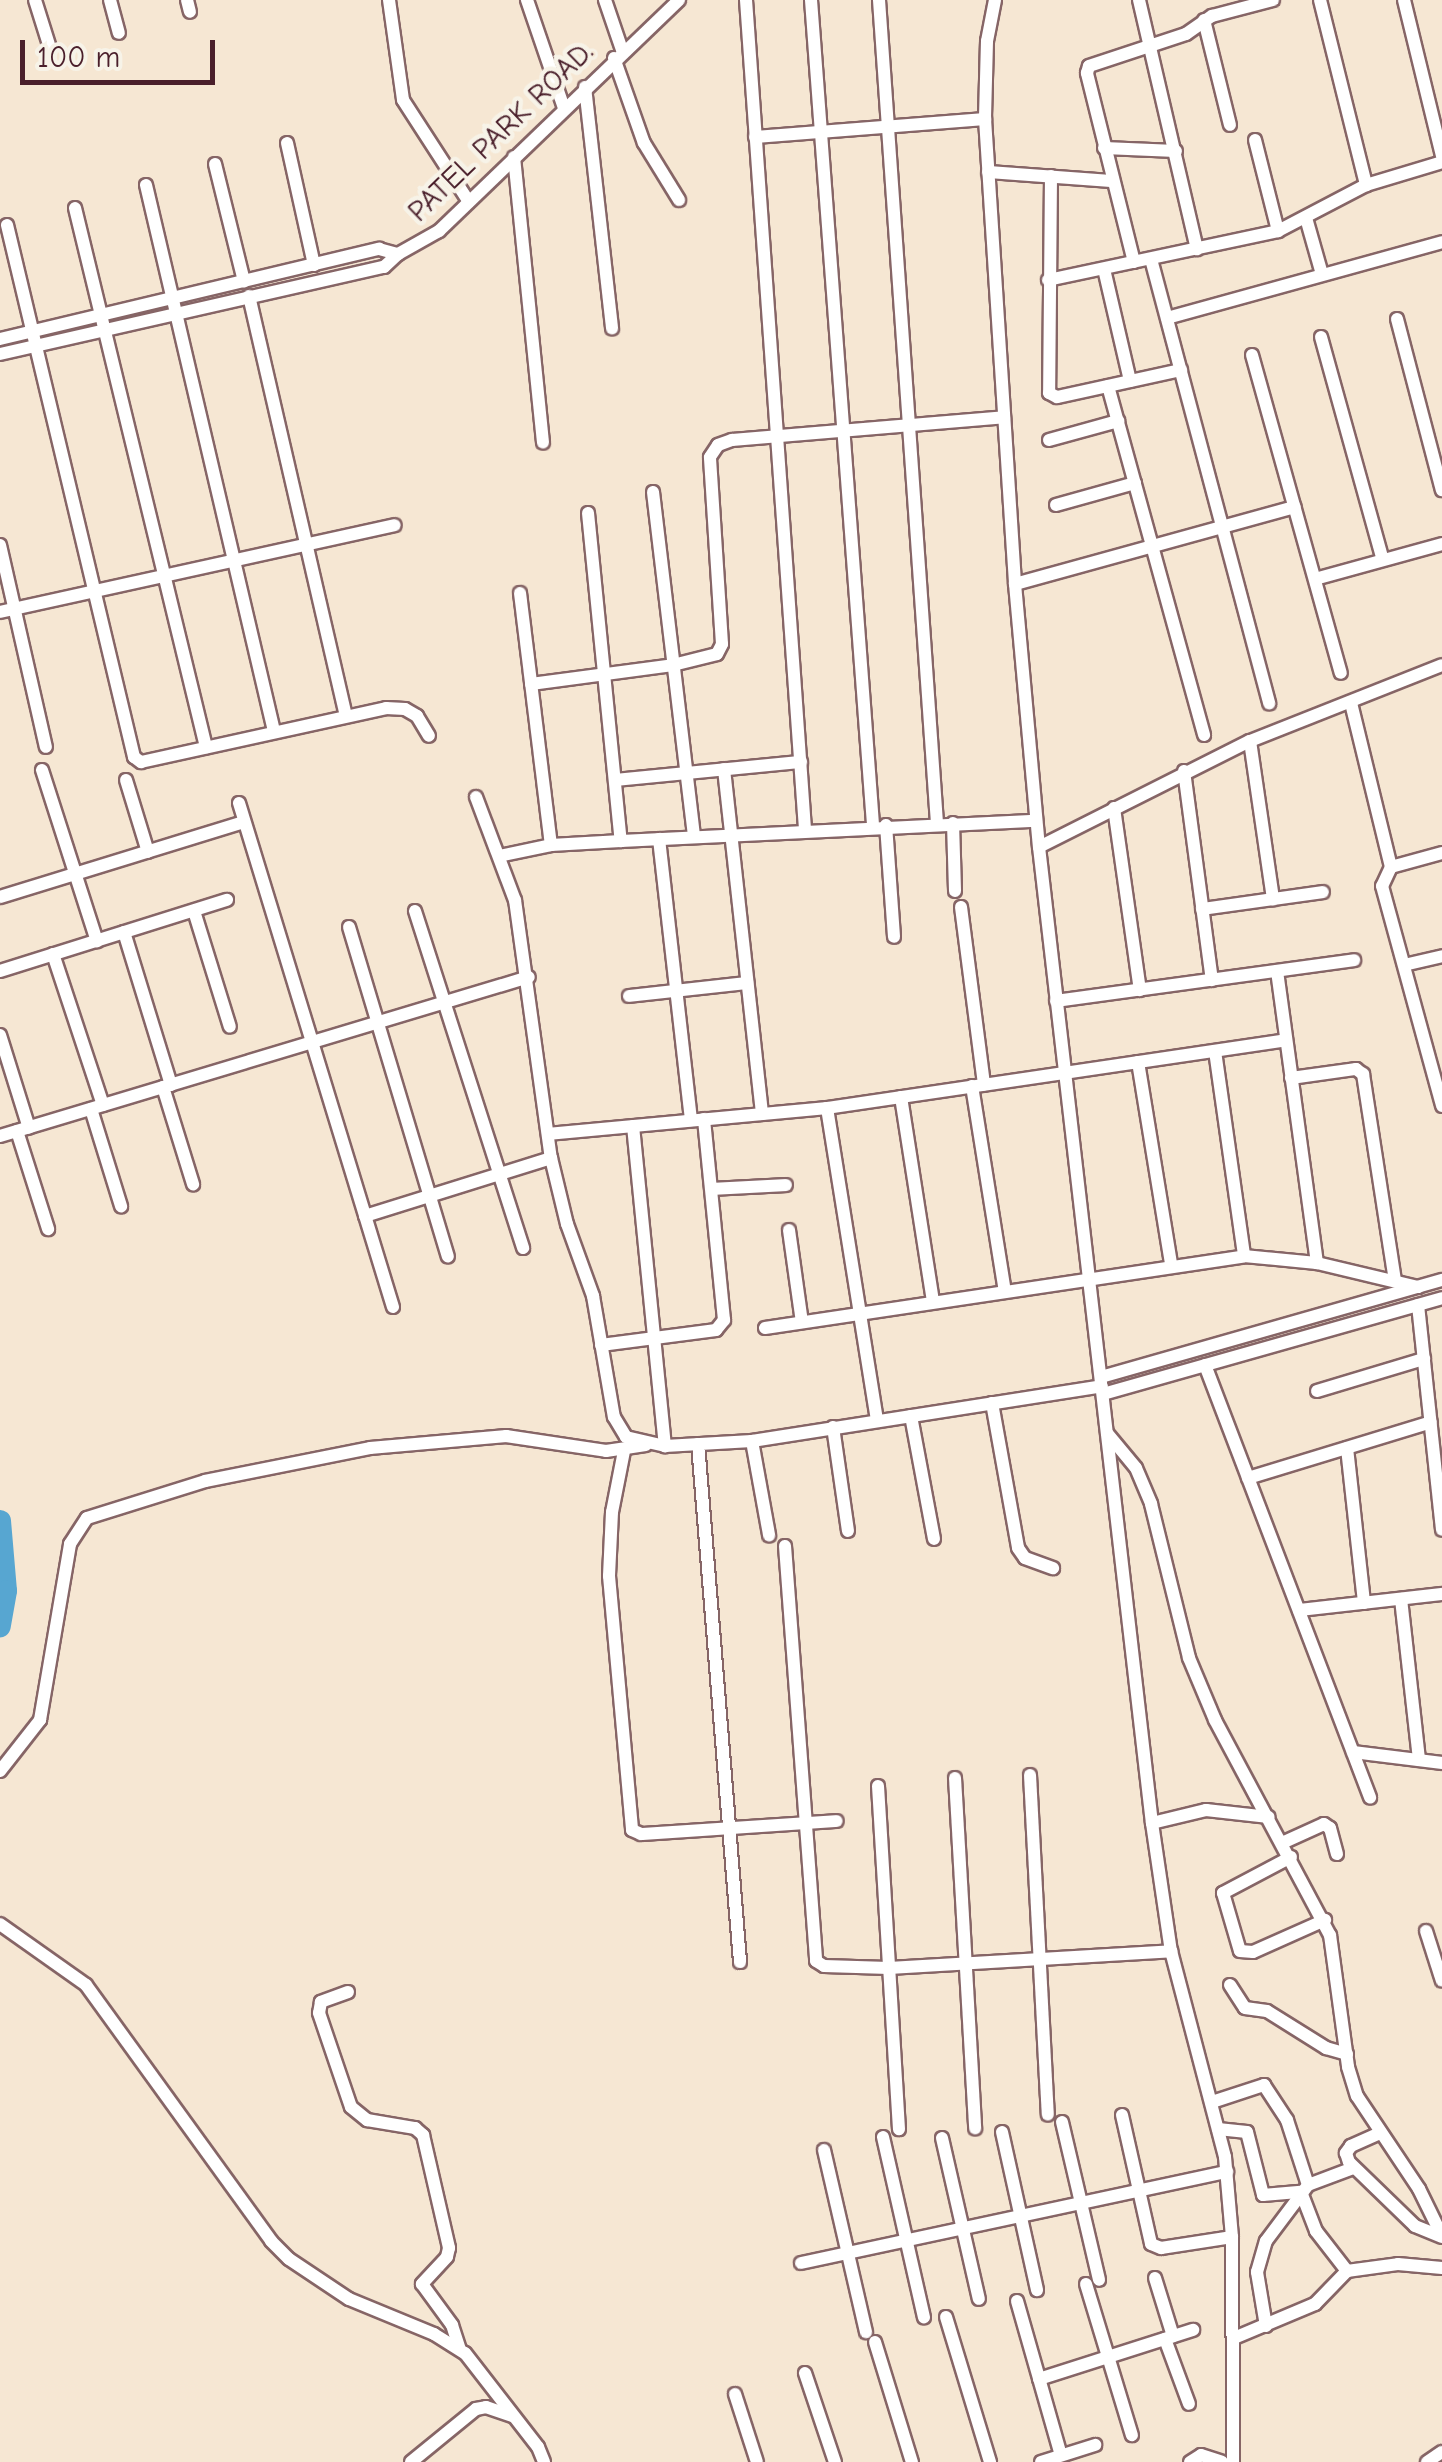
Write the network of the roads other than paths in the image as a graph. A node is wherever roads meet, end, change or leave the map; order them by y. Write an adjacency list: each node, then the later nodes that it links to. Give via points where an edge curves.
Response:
1 (35, 0): 19 (street)
2 (110, 0): 17 (street)
3 (389, 0): 41 (street, via 403,100)
4 (528, 0): 22 (street)
5 (606, 0): 20 (street)
6 (679, 0): 20 (street, PATEL PARK ROAD.)
7 (746, 0): 27 (street)
8 (811, 0): 26 (street)
9 (878, 0): 25 (street)
10 (995, 0): 23 (street, via 986,41)
11 (1139, 0): 18 (street)
12 (1273, 0): 15 (street)
13 (1320, 0): 39 (street)
14 (1405, 0): 33 (street)
15 (1242, 4): 16 (street)
16 (1204, 20): 18 (street); 24 (street)
17 (120, 32)
18 (1153, 46): 30 (street, via 1089,66); 31 (street)
19 (50, 48)
20 (618, 54): 21 (street, PATEL PARK ROAD.); 40 (street, via 644,143)
21 (584, 87): 22 (street, PATEL PARK ROAD.); 62 (street)
22 (564, 108): 32 (street, PATEL PARK ROAD.)
23 (985, 119): 25 (street); 35 (street)
24 (1230, 126)
25 (886, 127): 26 (street); 73 (street)
26 (820, 132): 27 (street); 74 (street)
27 (755, 137): 75 (street)
28 (1256, 140): 45 (street)
29 (287, 143): 51 (street)
30 (1104, 148): 31 (street); 37 (street)
31 (1176, 151): 47 (street)
32 (514, 157): 41 (street, PATEL PARK ROAD.); 77 (street)
33 (1442, 159): 39 (street)
34 (215, 164): 55 (street)
35 (988, 172): 36 (street); 71 (street)
36 (1051, 176): 37 (street); 54 (street)
37 (1112, 181): 50 (street)
38 (146, 185): 57 (street)
39 (1366, 186): 43 (street)
40 (679, 200)
41 (469, 202): 48 (street, PATEL PARK ROAD., via 428,240)
42 (75, 208): 61 (street)
43 (1306, 218): 45 (street); 53 (street)
44 (8, 225): 64 (street)
45 (1278, 231): 47 (street)
46 (1442, 242): 53 (street)
47 (1197, 249): 49 (street)
48 (402, 252): 51 (street, via 379,249); 56 (street, PATEL PARK ROAD., via 384,267)
49 (1152, 258): 50 (street); 59 (street)
50 (1134, 262): 52 (street)
51 (314, 264): 55 (street)
52 (1104, 268): 54 (street); 69 (street)
53 (1322, 274): 59 (street)
54 (1048, 280): 70 (street, via 1050,393)
55 (244, 281): 57 (street)
56 (249, 296): 58 (street, PATEL PARK ROAD.); 87 (street)
57 (174, 298): 58 (street); 61 (street)
58 (178, 313): 61 (street, PATEL PARK ROAD.); 90 (street)
59 (1167, 318): 68 (street)
60 (1396, 318): 79 (street)
61 (105, 322): 64 (street); 92 (street)
62 (612, 328)
63 (1321, 337): 91 (street)
64 (35, 338): 65 (street); 66 (street); 95 (street)
65 (0, 340)
66 (0, 354)
67 (1252, 356): 82 (street)
68 (1181, 370): 69 (street); 85 (street)
69 (1130, 381): 70 (street)
70 (1108, 386): 72 (street)
71 (1004, 417): 73 (street); 94 (street)
72 (1118, 421): 76 (street); 78 (street)
73 (910, 425): 74 (street); 125 (street)
74 (842, 430): 75 (street); 127 (street)
75 (778, 436): 99 (street, via 732,440 713,450 722,644 711,658); 113 (street)
76 (1049, 440)
77 (543, 443)
78 (1135, 484): 81 (street); 88 (street)
79 (1442, 490)
80 (653, 492): 99 (street)
81 (1056, 504)
82 (1295, 507): 85 (street); 93 (street)
83 (588, 514): 102 (street)
84 (395, 525): 87 (street)
85 (1222, 526): 88 (street); 105 (street)
86 (1442, 544): 91 (street)
87 (304, 545): 90 (street); 106 (street)
88 (1152, 545): 94 (street); 108 (street)
89 (0, 546): 97 (street)
90 (235, 560): 92 (street); 107 (street)
91 (1384, 560): 93 (street)
92 (164, 576): 95 (street); 111 (street)
93 (1315, 579): 101 (street)
94 (1015, 584): 123 (street)
95 (92, 591): 97 (street); 111 (street, via 134,758 141,762)
96 (520, 593): 103 (street)
97 (16, 609): 98 (street); 112 (street)
98 (0, 612)
99 (673, 665): 102 (street); 117 (street)
100 (1442, 665): 104 (street)
101 (1341, 673)
102 (605, 674): 103 (street); 119 (street)
103 (531, 684): 133 (street)
104 (1351, 703): 110 (street); 138 (street)
105 (1269, 704)
106 (346, 716): 107 (street); 109 (street, via 405,709)
107 (274, 731): 111 (street)
108 (1204, 735)
109 (429, 736)
110 (1250, 741): 116 (street); 143 (street)
111 (206, 746)
112 (46, 748)
113 (801, 762): 114 (street); 128 (street)
114 (724, 769): 117 (street); 129 (street)
115 (42, 770): 139 (street)
116 (1184, 771): 122 (street); 146 (street)
117 (686, 772): 119 (street); 130 (street)
118 (126, 780): 135 (street)
119 (616, 780): 132 (street)
120 (476, 796): 137 (street)
121 (239, 803): 124 (street)
122 (1114, 808): 134 (street); 163 (street)
123 (1036, 821): 126 (street); 134 (street)
124 (244, 822): 135 (street); 171 (street)
125 (937, 823): 126 (street); 127 (street)
126 (953, 823): 140 (street)
127 (880, 825): 128 (street); 151 (street)
128 (806, 830): 129 (street)
129 (729, 835): 130 (street); 161 (street)
130 (694, 837): 131 (street)
131 (660, 839): 132 (street); 162 (street)
132 (621, 841): 133 (street)
133 (551, 845): 137 (street)
134 (1038, 847): 165 (street)
135 (148, 852): 139 (street)
136 (1442, 852): 138 (street)
137 (506, 854): 159 (street)
138 (1391, 866): 156 (street, via 1382,886)
139 (75, 874): 142 (street); 152 (street)
140 (955, 890)
141 (1323, 892): 143 (street)
142 (0, 897)
143 (1274, 899): 146 (street)
144 (227, 900): 147 (street)
145 (961, 907): 177 (street)
146 (1202, 909): 160 (street)
147 (194, 911): 150 (street); 168 (street)
148 (415, 911): 166 (street)
149 (349, 927): 167 (street)
150 (124, 932): 152 (street); 178 (street)
151 (894, 937)
152 (96, 941): 153 (street)
153 (53, 954): 157 (street); 181 (street)
154 (1442, 956): 156 (street)
155 (1354, 960): 158 (street)
156 (1404, 965): 174 (street)
157 (0, 970)
158 (1278, 971): 160 (street); 170 (street)
159 (529, 977): 166 (street); 187 (street)
160 (1212, 980): 163 (street)
161 (747, 982): 162 (street); 183 (street)
162 (677, 990): 164 (street); 184 (street)
163 (1140, 990): 165 (street)
164 (629, 996)
165 (1056, 1002): 175 (street)
166 (444, 1003): 167 (street); 190 (street)
167 (378, 1023): 171 (street); 194 (street)
168 (230, 1026)
169 (0, 1035): 186 (street)
170 (1286, 1040): 172 (street); 176 (street)
171 (312, 1042): 178 (street); 196 (street)
172 (1215, 1050): 173 (street); 201 (street)
173 (1138, 1062): 175 (street); 203 (street)
174 (1436, 1065): 180 (street)
175 (1066, 1072): 177 (street); 204 (street)
176 (1291, 1078): 202 (street); 206 (street, via 1363,1074)
177 (978, 1085): 179 (street); 208 (street)
178 (166, 1086): 181 (street); 191 (street)
179 (901, 1097): 182 (street); 210 (street)
180 (1442, 1106)
181 (97, 1107): 186 (street); 195 (street)
182 (827, 1108): 183 (street); 213 (street)
183 (762, 1114): 184 (street)
184 (698, 1120): 185 (street); 193 (street)
185 (633, 1126): 187 (street); 216 (street)
186 (23, 1129): 188 (street); 197 (street)
187 (548, 1134): 189 (street)
188 (0, 1136)
189 (551, 1158): 190 (street); 217 (street)
190 (500, 1173): 194 (street); 199 (street)
191 (194, 1184)
192 (786, 1184): 193 (street)
193 (712, 1189): 216 (street, via 724,1320 716,1330)
194 (429, 1195): 196 (street); 200 (street)
195 (121, 1206)
196 (365, 1216): 212 (street)
197 (48, 1230)
198 (788, 1230): 214 (street)
199 (523, 1248)
200 (448, 1256)
201 (1244, 1256): 202 (street); 203 (street)
202 (1317, 1263): 206 (street)
203 (1171, 1264): 204 (street)
204 (1090, 1278): 208 (street); 220 (street)
205 (1442, 1280): 207 (street)
206 (1396, 1281): 207 (street)
207 (1418, 1287): 220 (street)
208 (1005, 1291): 210 (street)
209 (1442, 1298): 211 (street)
210 (932, 1302): 213 (street)
211 (1418, 1305): 218 (street); 219 (street)
212 (393, 1307)
213 (858, 1314): 214 (street); 224 (street)
214 (802, 1322): 215 (street)
215 (765, 1328)
216 (652, 1338): 217 (street); 231 (street)
217 (601, 1345): 229 (street, via 617,1426 626,1437)
218 (1424, 1359): 221 (street); 225 (street)
219 (1205, 1365): 220 (street); 234 (street)
220 (1102, 1386): 222 (street); 227 (street)
221 (1317, 1391)
222 (992, 1403): 223 (street); 240 (street, via 1018,1548 1025,1558)
223 (911, 1416): 224 (street); 238 (street)
224 (877, 1421): 226 (street)
225 (1431, 1422): 232 (street); 235 (street)
226 (834, 1427): 228 (street); 236 (street)
227 (1106, 1432): 253 (street, via 1142,1482 1190,1658 1223,1738); 255 (street)
228 (752, 1441): 230 (street); 237 (street)
229 (649, 1444): 231 (street); 233 (street)
230 (698, 1444): 231 (street); 257 (street)
231 (665, 1446)
232 (1347, 1448): 234 (street); 243 (street)
233 (624, 1451): 248 (street, via 506,1436 370,1448 205,1481 88,1518 70,1544 40,1720); 257 (street, via 609,1576 630,1825 641,1834)
234 (1248, 1478): 244 (street)
235 (1442, 1530)
236 (848, 1531)
237 (768, 1535)
238 (934, 1540)
239 (785, 1546): 256 (street)
240 (1052, 1568)
241 (1442, 1594): 242 (street)
242 (1400, 1599): 243 (street); 246 (street)
243 (1364, 1603): 244 (street)
244 (1299, 1610): 245 (street)
245 (1353, 1752): 246 (street); 252 (street)
246 (1419, 1760): 247 (street)
247 (1442, 1763)
248 (0, 1771)
249 (1030, 1775): 265 (street)
250 (955, 1778): 267 (street)
251 (878, 1786): 268 (street)
252 (1370, 1798)
253 (1268, 1817): 255 (street, via 1206,1810); 258 (street)
254 (837, 1821): 256 (street)
255 (1152, 1823): 264 (street)
256 (804, 1824): 257 (street); 268 (street, via 816,1961)
257 (730, 1828): 266 (street)
258 (1282, 1842): 259 (street, via 1324,1824); 260 (street)
259 (1337, 1854)
260 (1290, 1857): 261 (street); 261 (street, via 1223,1892 1240,1951 1253,1952)
261 (1325, 1920): 272 (street)
262 (0, 1924): 309 (street, via 86,1985 289,2260 348,2299)
263 (1426, 1931): 269 (street)
264 (1171, 1951): 265 (street); 273 (street)
265 (1039, 1959): 267 (street); 274 (street)
266 (740, 1962)
267 (964, 1964): 268 (street); 277 (street)
268 (889, 1968): 278 (street)
269 (1442, 1981)
270 (1230, 1986): 272 (street, via 1245,2008 1267,2011)
271 (348, 1992): 309 (street, via 321,2002 319,2013 351,2108 367,2120 416,2128 422,2135 449,2248 422,2284 456,2331)
272 (1346, 2054): 281 (street, via 1357,2096)
273 (1212, 2102): 279 (street); 287 (street, via 1264,2085 1287,2120)
274 (1048, 2115)
275 (1122, 2115): 288 (street)
276 (1062, 2122): 289 (street)
277 (975, 2128)
278 (899, 2129)
279 (1218, 2129): 286 (street); 287 (street, via 1247,2132 1263,2195)
280 (1002, 2132): 290 (street)
281 (1380, 2133): 285 (street, via 1348,2149); 292 (street)
282 (882, 2137): 294 (street)
283 (942, 2138): 291 (street)
284 (824, 2150): 295 (street)
285 (1353, 2168): 287 (street); 292 (street, via 1415,2226)
286 (1227, 2172): 288 (street); 293 (street)
287 (1305, 2188): 298 (street, via 1316,2231); 305 (street, via 1273,2227 1258,2263)
288 (1138, 2191): 289 (street); 293 (street, via 1155,2247)
289 (1080, 2204): 290 (street); 310 (street)
290 (1020, 2216): 291 (street); 300 (street)
291 (963, 2228): 294 (street); 301 (street)
292 (1442, 2236)
293 (1232, 2237): 308 (street)
294 (904, 2241): 295 (street); 303 (street)
295 (847, 2253): 296 (street); 324 (street)
296 (802, 2263)
297 (1442, 2268): 298 (street, via 1398,2264)
298 (1347, 2271): 305 (street, via 1316,2304)
299 (1155, 2278): 307 (street)
300 (1037, 2290)
301 (979, 2299)
302 (1017, 2302): 312 (street)
303 (924, 2317)
304 (946, 2317): 325 (street)
305 (1266, 2326): 308 (street)
306 (1193, 2330): 307 (street)
307 (1169, 2338): 310 (street); 314 (street)
308 (1234, 2338): 329 (street)
309 (460, 2348): 315 (street)
310 (1108, 2357): 312 (street); 316 (street)
311 (804, 2373): 323 (street)
312 (1039, 2379): 319 (street)
313 (735, 2394): 322 (street)
314 (1188, 2404)
315 (515, 2416): 320 (street, via 476,2410); 321 (street)
316 (1132, 2435)
317 (1095, 2445): 319 (street)
318 (1442, 2452): 330 (street)
319 (1062, 2456): 326 (street)
320 (411, 2462)
321 (544, 2462)
322 (757, 2462)
323 (835, 2462)
324 (912, 2462)
325 (990, 2462)
326 (1041, 2462)
327 (1190, 2462): 328 (street, via 1202,2455)
328 (1222, 2462)
329 (1234, 2462)
330 (1427, 2462)

